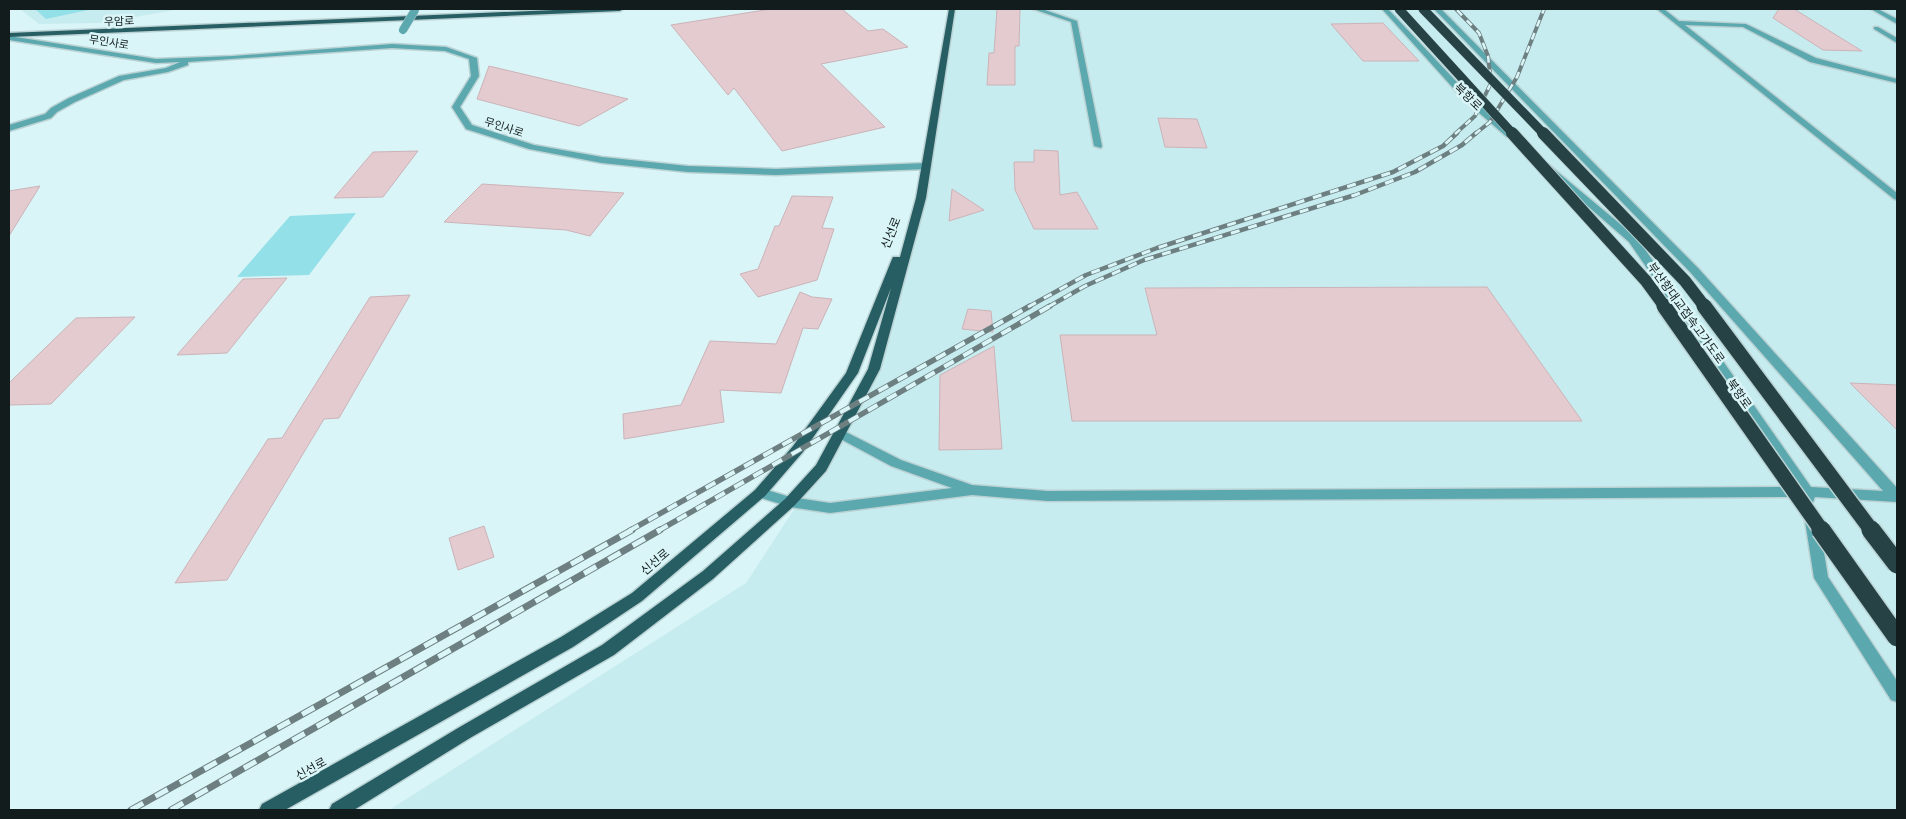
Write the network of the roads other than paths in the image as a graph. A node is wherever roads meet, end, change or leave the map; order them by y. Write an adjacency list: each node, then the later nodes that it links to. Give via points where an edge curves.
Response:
1 (415, 9): 16 (street, bridge)
2 (620, 9): 14 (main road, 우암로)
3 (1036, 9): 20 (street, via 1074,21)
4 (1386, 9): 26 (street, 북항로, via 1466,97 1632,240)
5 (1399, 9): 31 (highway, 부산항대교접속고가도로, bridge, via 1646,281)
6 (1424, 9): 30 (highway, 부산항대교접속고가도로, bridge, via 1685,281)
7 (1437, 9): 28 (street, via 1694,270)
8 (1660, 9): 12 (street)
9 (1874, 9): 11 (street)
10 (949, 12): 21 (main road, 신선로)
11 (1897, 22)
12 (1678, 23): 18 (street, via 1744,25 1813,60); 22 (street)
13 (1897, 29): 15 (street, via 1876,28)
14 (9, 37): 17 (street, 무인사로, via 156,61)
15 (1897, 41)
16 (392, 46): 17 (street, 무인사로); 21 (street, 무인사로, via 446,49 473,58 475,76 456,107 469,127 532,148 602,160 688,169 776,172)
17 (192, 60): 19 (street, via 168,70 119,79 72,100 48,116)
18 (1897, 80)
19 (9, 128)
20 (1098, 146)
21 (927, 166): 23 (main road, 신선로)
22 (1897, 197)
23 (921, 198): 24 (main road, 신선로, via 874,368); 27 (main road, 신선로, via 852,373 798,449)
24 (840, 433): 25 (street, via 896,463); 29 (main road, 신선로, via 821,468)
25 (972, 490): 26 (street, via 1048,496); 29 (street, via 830,508)
26 (1807, 492): 28 (street); 32 (street, 북항로, via 1821,578)
27 (760, 494): 29 (street); 33 (main road, 신선로, via 637,597 568,642)
28 (1897, 496)
29 (790, 502): 34 (main road, 신선로, via 708,575 608,650)
30 (1897, 564)
31 (1897, 637)
32 (1897, 695)
33 (268, 810)
34 (338, 810)

